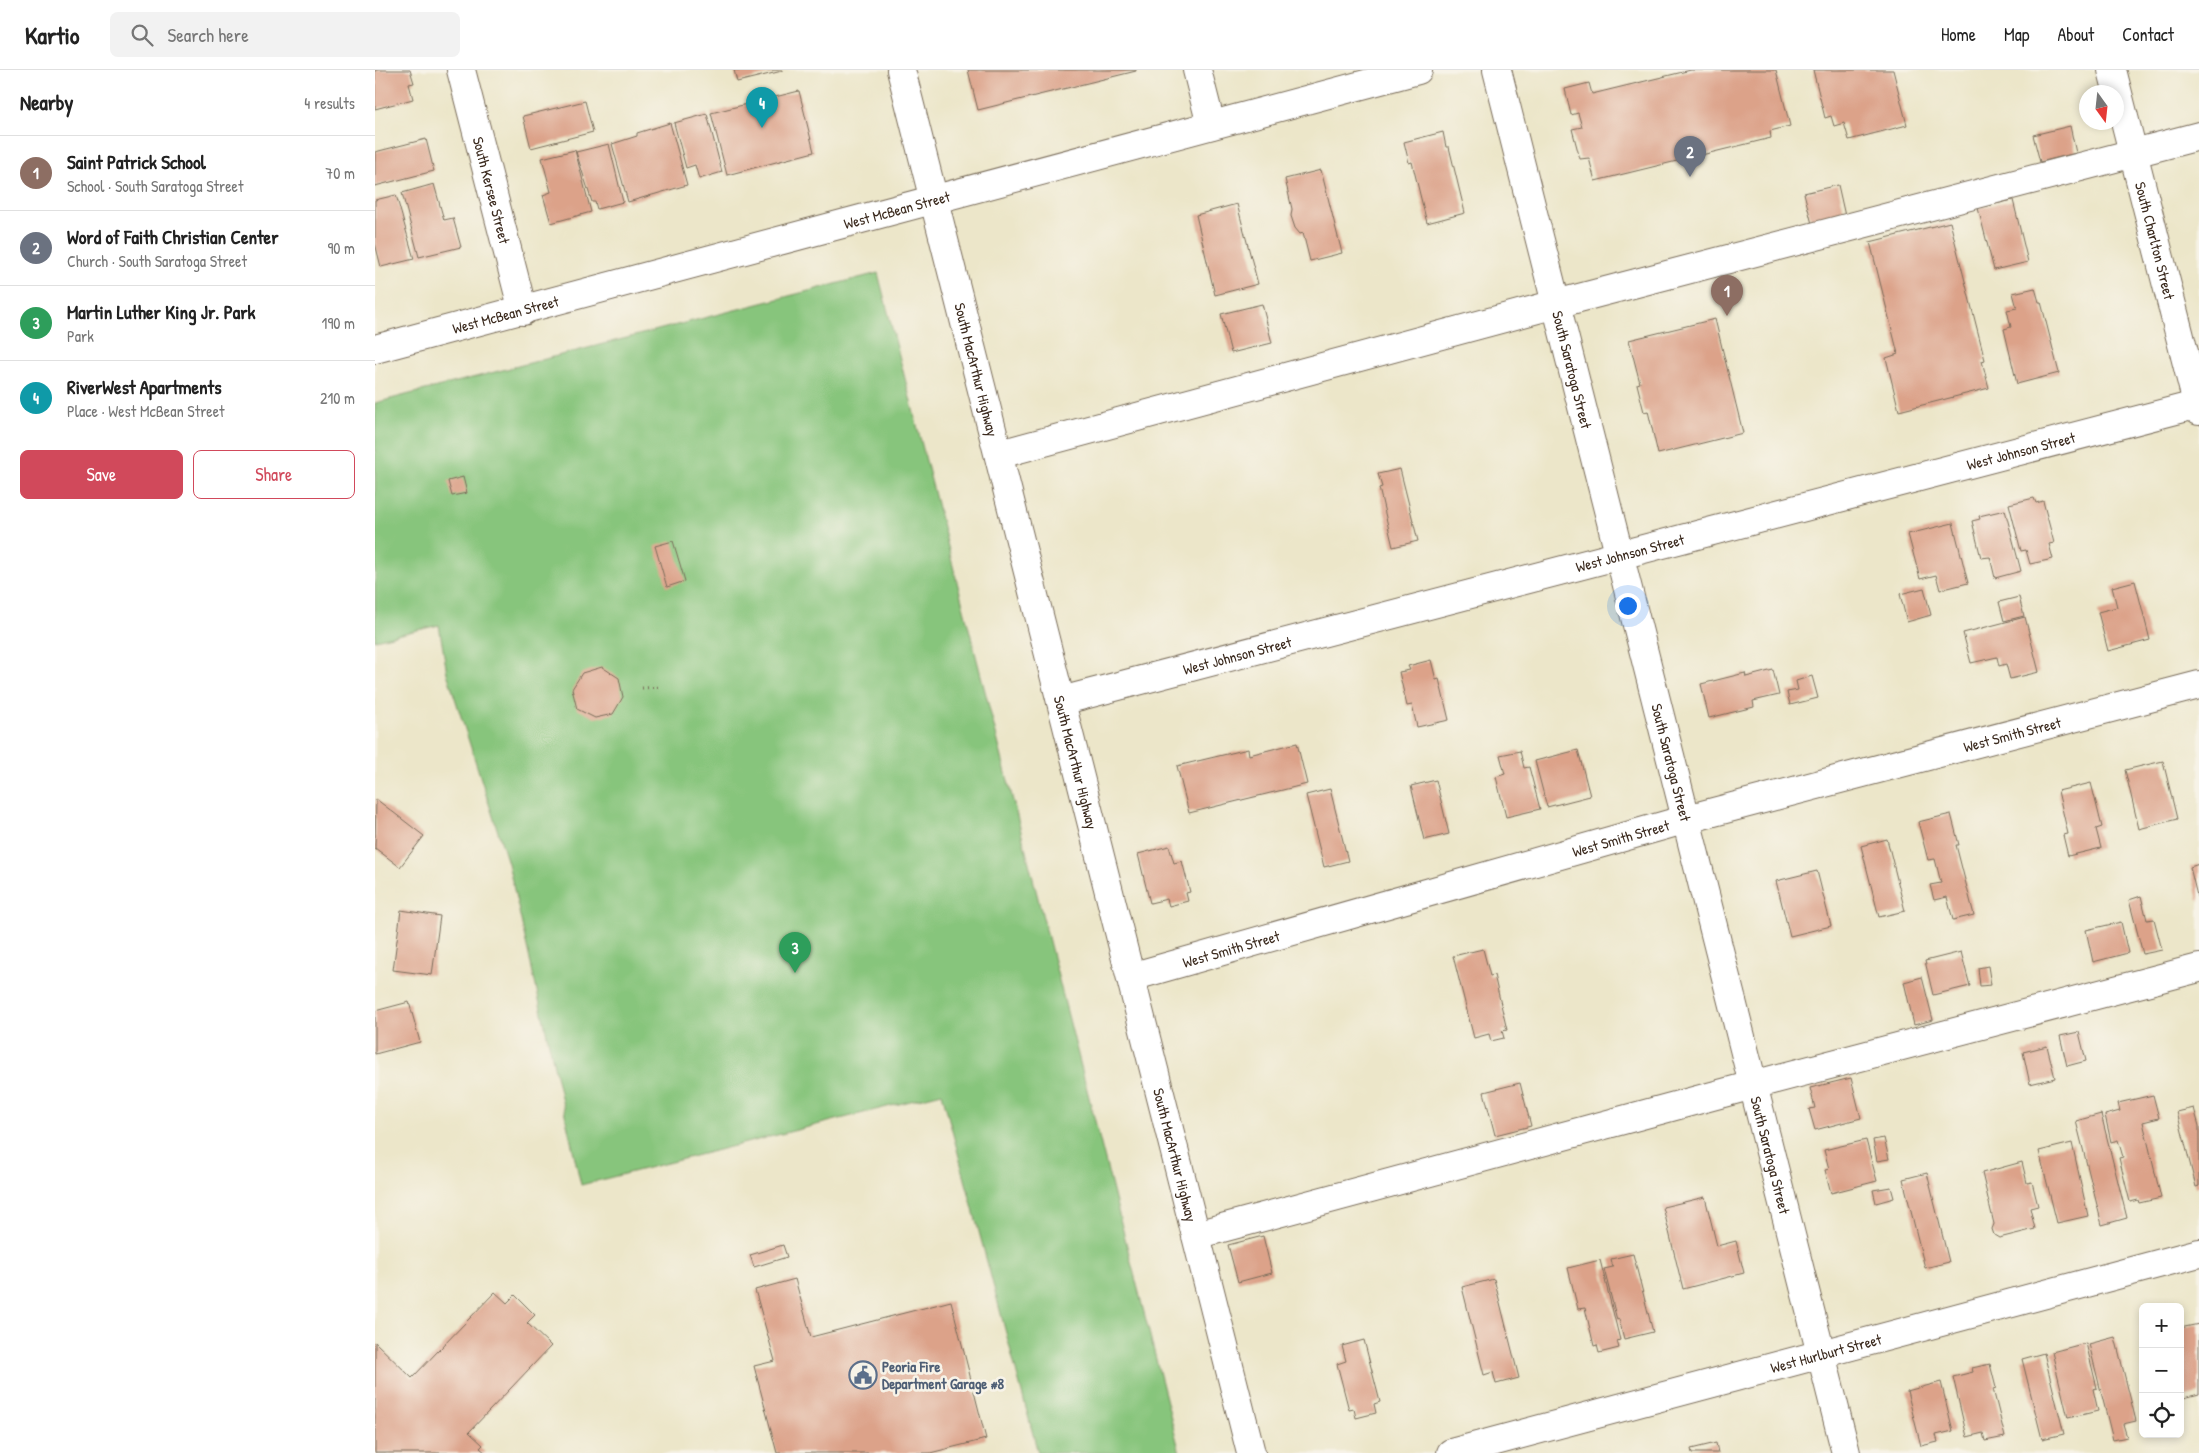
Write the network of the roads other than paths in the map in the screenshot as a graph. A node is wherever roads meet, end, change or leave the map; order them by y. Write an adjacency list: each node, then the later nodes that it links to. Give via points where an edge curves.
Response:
1 (461, 70): 12 (street, South Kersee Street)
2 (901, 70): 10 (street, South MacArthur Highway)
3 (1197, 70): 7 (street)
4 (1418, 70): 7 (street, West McBean Street)
5 (1497, 70): 11 (street, South Saratoga Street)
6 (2112, 70): 9 (street, South Charlton Street)
7 (1211, 125): 10 (street, West McBean Street)
8 (2199, 136): 9 (street)
9 (2133, 152): 11 (street); 14 (street, South Charlton Street)
10 (934, 199): 12 (street, West McBean Street); 15 (street, South MacArthur Highway)
11 (1557, 304): 15 (street); 16 (street, South Saratoga Street)
12 (523, 311): 13 (street, West McBean Street)
13 (375, 349)
14 (2199, 407): 16 (street, West Johnson Street)
15 (1000, 454): 18 (street, South MacArthur Highway)
16 (1620, 555): 18 (street, West Johnson Street); 19 (street, South Saratoga Street)
17 (2199, 685): 19 (street, West Smith Street)
18 (1061, 701): 21 (street, South MacArthur Highway)
19 (1687, 819): 21 (street, West Smith Street); 22 (street, South Saratoga Street)
20 (2199, 968): 22 (street)
21 (1131, 977): 23 (street, South MacArthur Highway)
22 (1753, 1085): 23 (street); 25 (street, South Saratoga Street)
23 (1196, 1236): 26 (street, South MacArthur Highway)
24 (2199, 1253): 25 (street, West Hurlburt Street)
25 (1820, 1354): 27 (street, West Hurlburt Street); 28 (street, South Saratoga Street)
26 (1251, 1453)
27 (1451, 1453)
28 (1846, 1453)

